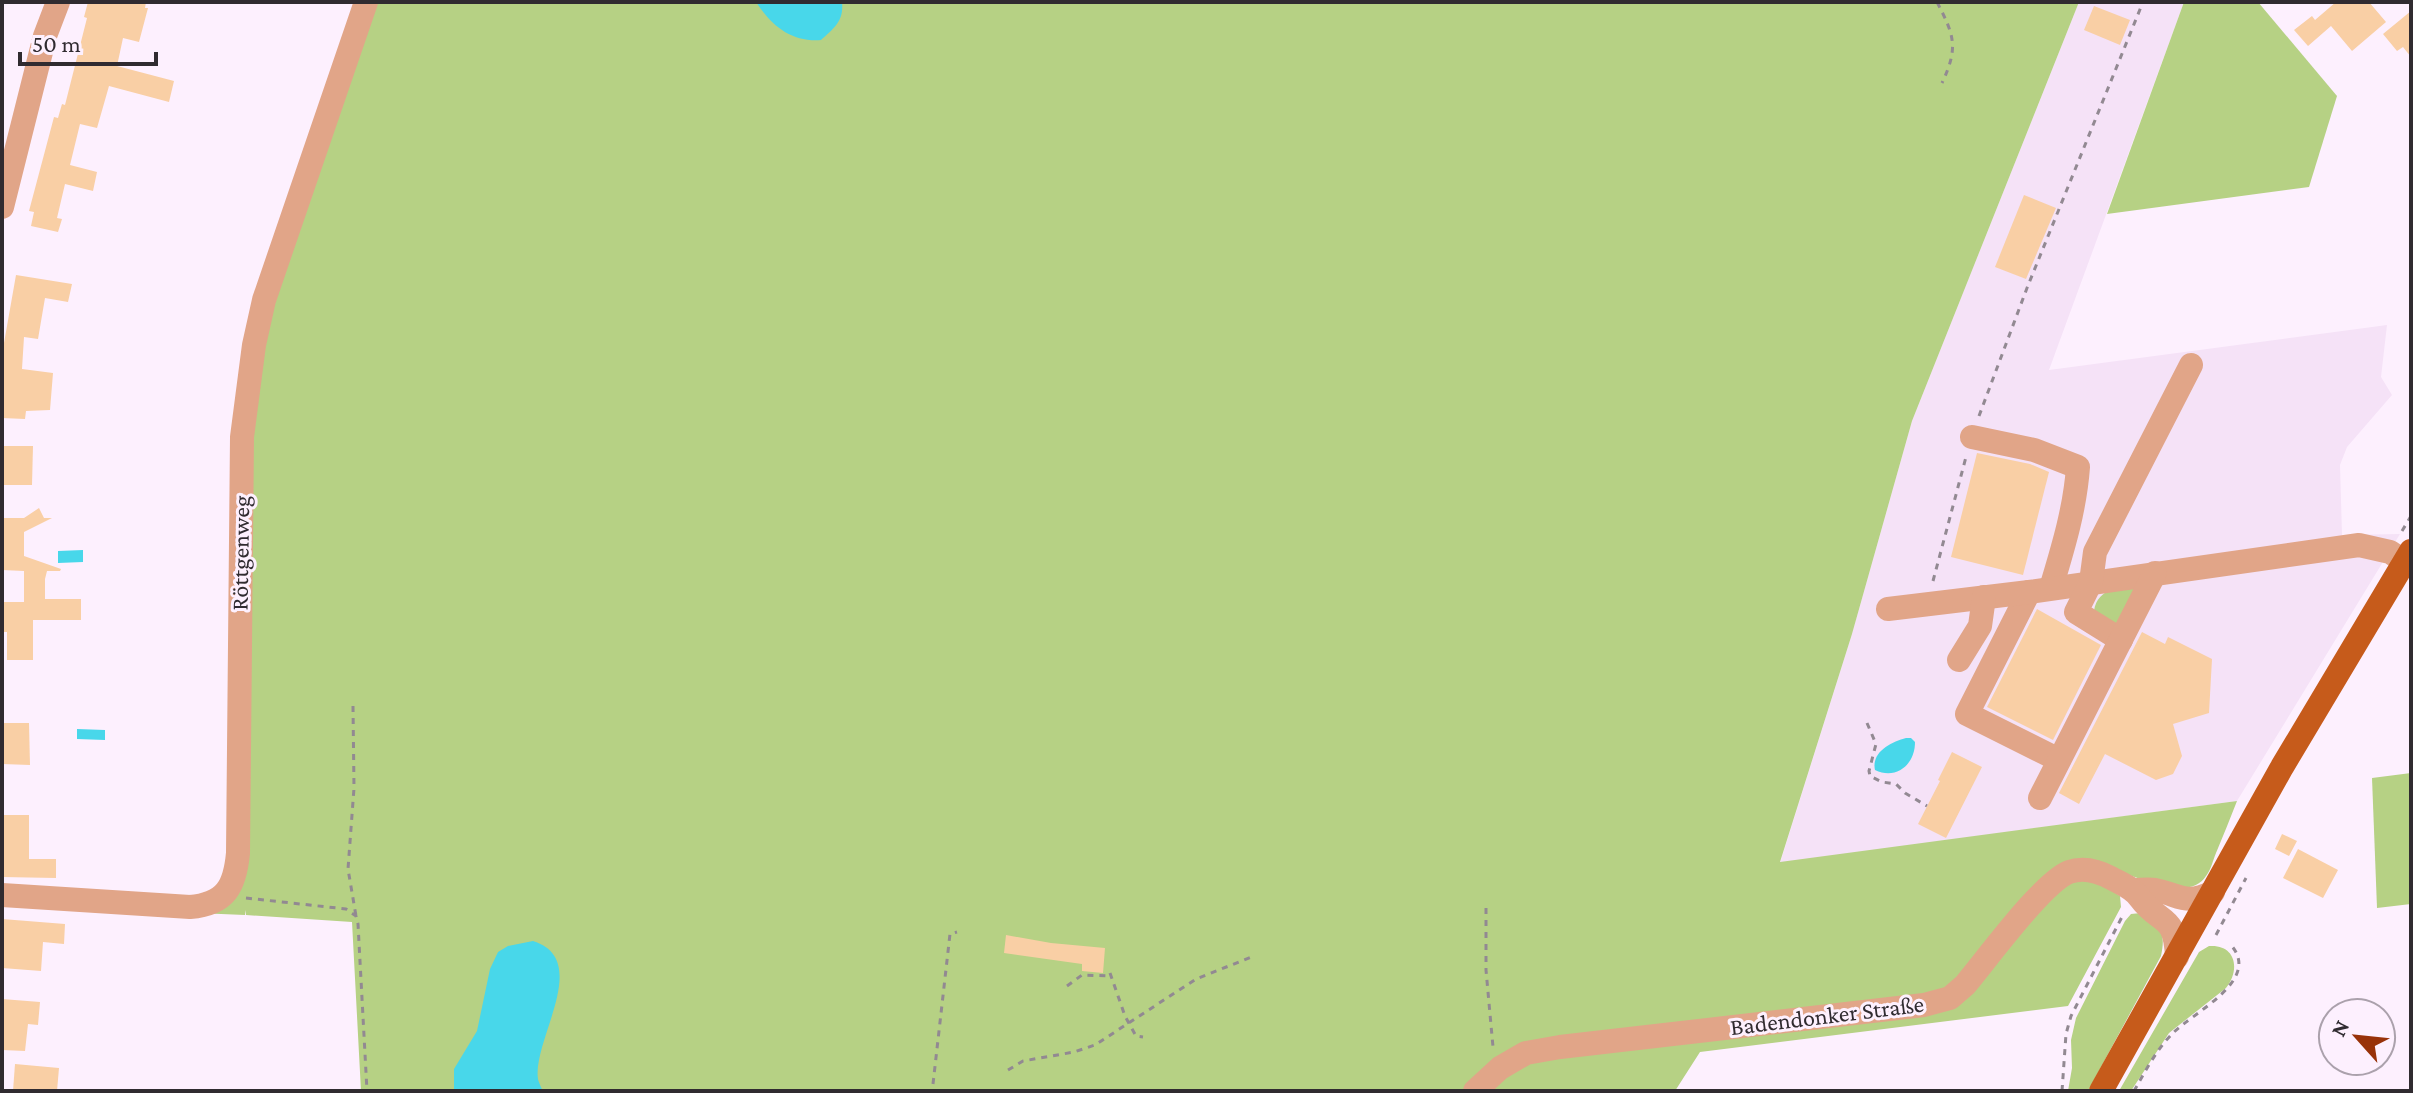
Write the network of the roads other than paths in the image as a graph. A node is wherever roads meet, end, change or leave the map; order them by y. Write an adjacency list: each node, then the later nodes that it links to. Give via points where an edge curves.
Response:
1 (58, 2): 3 (street)
2 (366, 2): 18 (street, Röttgenweg, via 264,300 254,345 242,437 236,873 230,887 209,904 190,907)
3 (2, 207)
4 (2191, 365): 8 (street, via 2095,552)
5 (1972, 437): 9 (street, via 2034,450 2078,467 2069,526)
6 (2408, 556): 7 (street, via 2359,545); 17 (main road)
7 (2155, 573): 8 (street); 12 (street)
8 (2091, 582): 9 (street); 12 (street, via 2076,612)
9 (2040, 590): 10 (street); 14 (street, via 1976,685 1967,714)
10 (1984, 597): 11 (street); 13 (street, via 1980,626)
11 (1888, 609)
12 (2121, 640): 14 (street)
13 (1959, 660)
14 (2059, 760): 15 (street)
15 (2040, 798)
16 (2134, 890): 17 (street, Badendonker Straße, via 2154,890 2181,900); 19 (street, Badendonker Straße, via 2169,924); 20 (street, Badendonker Straße, via 2102,873 2063,875 1950,998 1526,1053)
17 (2213, 892): 19 (main road)
18 (2, 895)
19 (2177, 957): 21 (main road)
20 (1475, 1091)
21 (2101, 1091)

